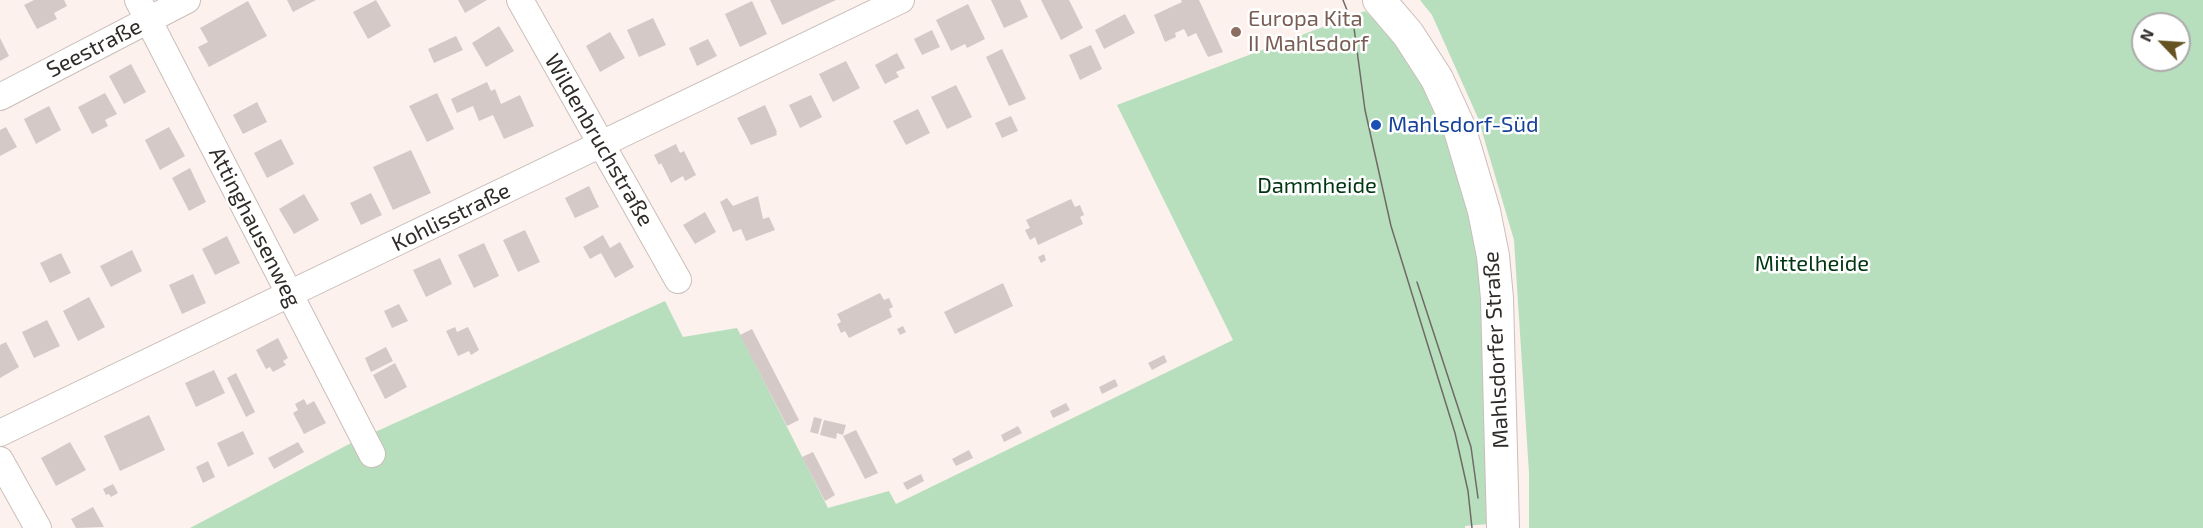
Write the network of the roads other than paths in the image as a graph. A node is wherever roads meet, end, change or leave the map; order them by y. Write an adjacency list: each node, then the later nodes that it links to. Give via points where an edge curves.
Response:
1 (187, 0): 5 (street, Seestraße)
2 (520, 0): 7 (street, Wildenbruchstraße)
3 (901, 0): 7 (street, Kohlisstraße)
4 (1386, 8): 14 (main road, Mahlsdorfer Straße, via 1437,79 1459,127 1486,222 1493,256 1498,326)
5 (144, 10): 6 (street, Seestraße); 9 (street, Attinghausenweg)
6 (0, 97)
7 (601, 143): 8 (street, Wildenbruchstraße); 9 (street, Kohlisstraße)
8 (678, 280)
9 (289, 295): 10 (street, Kohlisstraße); 11 (street, Attinghausenweg)
10 (0, 433)
11 (372, 454)
12 (0, 460): 13 (street)
13 (38, 528)
14 (1503, 528)

